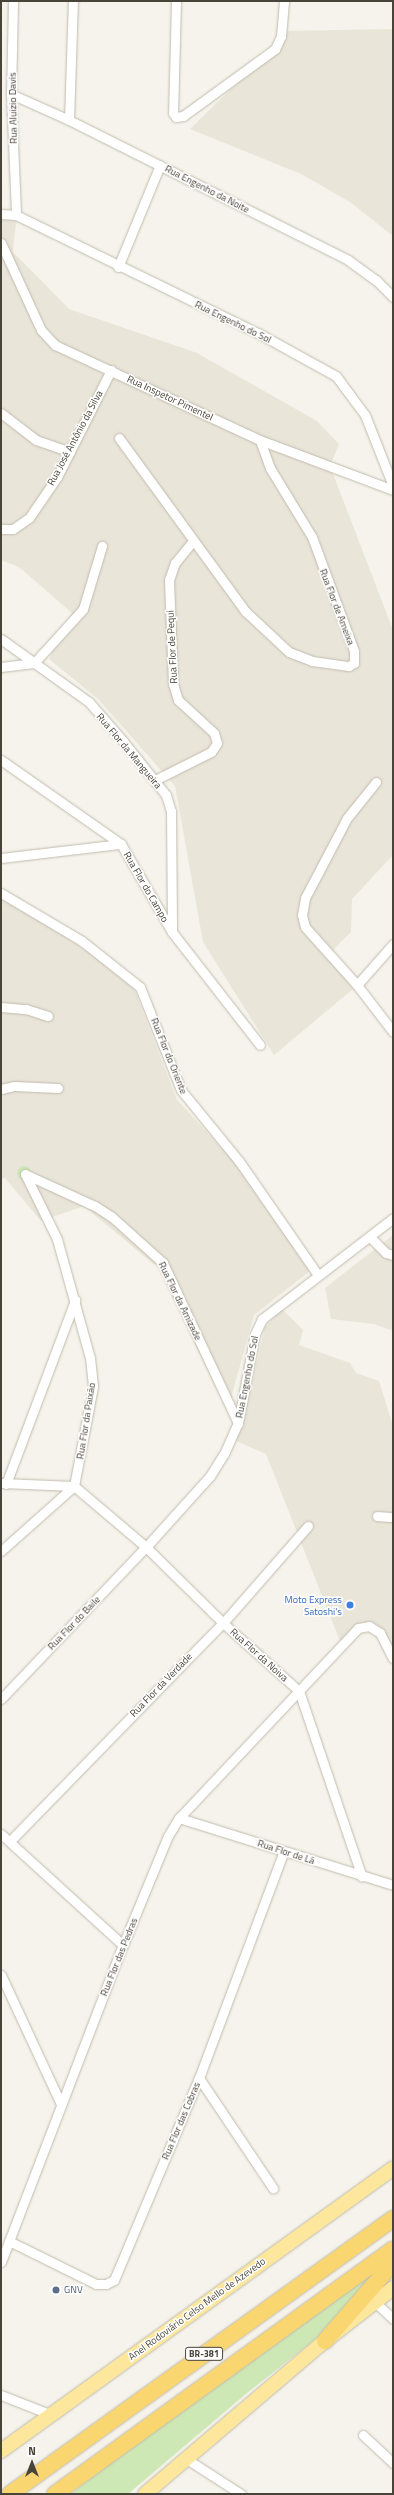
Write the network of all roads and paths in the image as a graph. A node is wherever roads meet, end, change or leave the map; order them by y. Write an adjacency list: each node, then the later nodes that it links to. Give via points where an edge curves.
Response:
1 (13, 1): 5 (street, Rua Aluizio Davis)
2 (73, 1): 6 (street)
3 (176, 1): 4 (street, via 173,113 176,117 183,116 275,49 281,36)
4 (284, 1)
5 (11, 94): 6 (street, Rua Engenho da Noite); 9 (street, Rua Aluizio Davis)
6 (69, 120): 7 (street, Rua Engenho da Noite)
7 (160, 165): 11 (street); 12 (street, Rua Engenho da Noite, via 348,260 376,280)
8 (1, 214): 9 (street)
9 (16, 215): 11 (street, Rua Engenho do Sol)
10 (1, 243): 13 (street, Rua Inspetor Pimentel, via 41,330 55,345)
11 (118, 267): 18 (street, Rua Engenho do Sol, via 258,333 336,376 365,415)
12 (393, 297)
13 (111, 370): 16 (street, Rua Inspetor Pimentel); 17 (street, Rua José Antônio da Silva)
14 (1, 413): 17 (street, via 36,440)
15 (119, 438): 21 (street, Rua Flor de Ameixa)
16 (260, 440): 19 (street, Rua Inspetor Pimentel); 21 (street, Rua Flor de Ameixa, via 270,468 312,537 354,652 354,663 349,666 318,662 289,652 245,611)
17 (70, 452): 20 (street, Rua José Antônio da Silva, via 57,477 29,518 13,529)
18 (393, 486)
19 (393, 490)
20 (1, 529)
21 (193, 541): 27 (street, Rua Flor de Pequi, via 175,563 169,580 173,684 178,700 214,733 217,743 211,752)
22 (102, 546): 24 (street, via 83,609)
23 (1, 639): 24 (street, Rua Flor da Mangueira)
24 (34, 663): 25 (street); 27 (street, Rua Flor da Mangueira, via 88,702)
25 (1, 667)
26 (1, 760): 29 (street, Rua Flor do Campo)
27 (155, 780): 32 (street, Rua Flor da Mangueira, via 166,795 171,811)
28 (376, 782): 34 (street, via 347,818 305,898 302,915 305,927)
29 (121, 844): 30 (street); 32 (street, Rua Flor do Campo)
30 (1, 858)
31 (1, 893): 45 (street, Rua Flor do Oriente, via 82,941 140,987 180,1090 239,1161)
32 (172, 932): 38 (street, Rua Flor do Campo)
33 (393, 944): 34 (street)
34 (357, 985): 37 (street)
35 (1, 1007): 36 (street, via 26,1009)
36 (48, 1016)
37 (393, 1032)
38 (260, 1045)
39 (58, 1088): 40 (street, via 14,1086)
40 (1, 1089)
41 (25, 1174): 46 (street, Rua Flor da Paixão, via 57,1238); 47 (street, Rua Flor da Amizade, via 95,1206 112,1217 163,1263)
42 (393, 1218): 43 (street, Rua Engenho do Sol)
43 (371, 1238): 44 (street, via 386,1253); 45 (street, Rua Engenho do Sol)
44 (393, 1255)
45 (318, 1275): 47 (street, Rua Engenho do Sol, via 262,1319 258,1325)
46 (75, 1300): 48 (street); 49 (street, Rua Flor da Paixão, via 90,1358 93,1386)
47 (238, 1423): 53 (street, Rua Engenho do Sol, via 224,1454 210,1476)
48 (4, 1483): 49 (street)
49 (74, 1486): 53 (street, Rua Flor da Noiva); 54 (street)
50 (377, 1516): 51 (street)
51 (393, 1517)
52 (308, 1526): 55 (street, Rua Flor da Verdade)
53 (146, 1547): 55 (street, Rua Flor da Noiva); 58 (street, Rua Flor do Baile)
54 (1, 1551)
55 (223, 1623): 57 (street, Rua Flor da Noiva); 61 (street, Rua Flor da Verdade)
56 (393, 1658): 57 (street, Rua Flor das Pedras, via 383,1636 373,1627 358,1628)
57 (299, 1691): 59 (street, Rua Flor das Pedras); 63 (street, Rua Flor da Noiva)
58 (1, 1699)
59 (178, 1818): 62 (street, Rua Flor de Lã); 65 (street, Rua Flor das Pedras)
60 (1, 1834): 61 (street)
61 (10, 1841): 65 (street)
62 (284, 1851): 63 (street, Rua Flor de Lã); 67 (street, Rua Flor das Cobras)
63 (362, 1877): 64 (street, Rua Flor de Lã)
64 (393, 1885)
65 (123, 1945): 68 (street, Rua Flor das Pedras)
66 (1, 1975): 68 (street)
67 (199, 2078): 70 (street); 72 (street, Rua Flor das Cobras, via 111,2283 102,2285 90,2282)
68 (61, 2104): 72 (street, Rua Flor das Pedras)
69 (393, 2168): 81 (main road, Anel Rodoviário Celso Mello de Azevedo)
70 (273, 2188)
71 (393, 2219): 86 (highway, BR-381)
72 (9, 2241): 74 (street, Rua Flor das Pedras)
73 (393, 2249): 87 (highway, BR-381)
74 (1, 2262)
75 (393, 2263): 79 (highway)
76 (393, 2288): 77 (main road)
77 (376, 2303): 78 (street); 79 (main road)
78 (393, 2319)
79 (325, 2341): 84 (main road)
80 (1, 2395): 81 (street)
81 (52, 2414): 83 (main road, Anel Rodoviário Celso Mello de Azevedo)
82 (364, 2436): 85 (street)
83 (1, 2451)
84 (188, 2460): 88 (main road); 89 (street)
85 (393, 2463)
86 (12, 2492)
87 (54, 2494)
88 (145, 2494)
89 (241, 2494)

